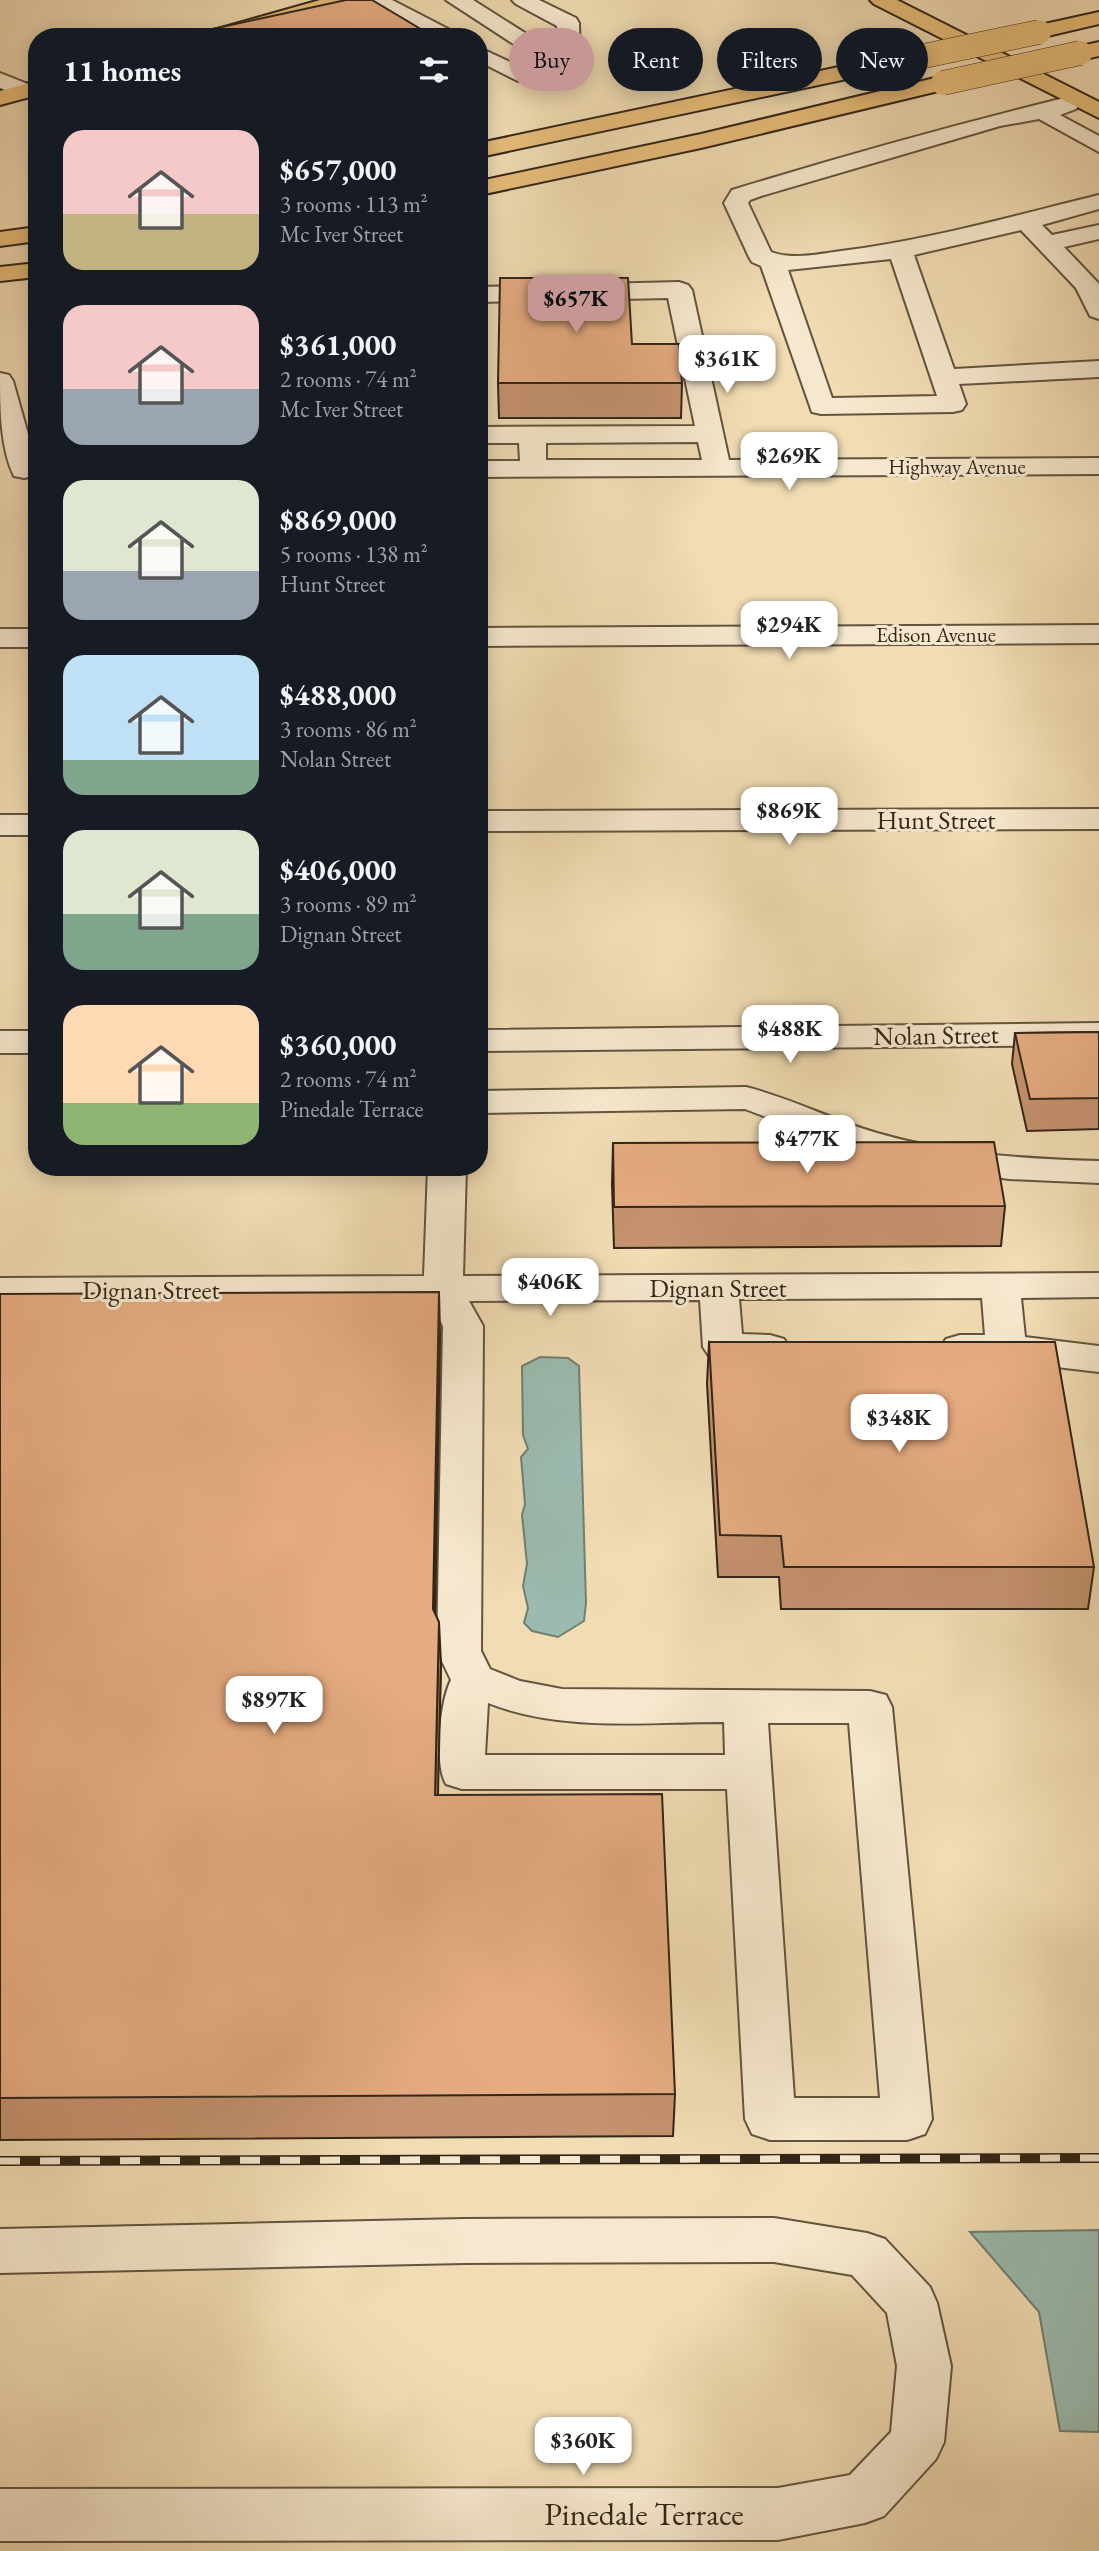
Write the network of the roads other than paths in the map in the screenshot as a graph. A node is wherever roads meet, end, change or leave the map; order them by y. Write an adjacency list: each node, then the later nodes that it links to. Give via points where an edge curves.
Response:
1 (343, 0): 8 (main road)
2 (376, 0): 6 (street)
3 (457, 0): 6 (street); 11 (street)
4 (523, 0): 10 (street, via 568,23)
5 (881, 0): 19 (main road)
6 (399, 12): 9 (street)
7 (1099, 18): 22 (main road, bridge)
8 (246, 28)
9 (429, 28)
10 (568, 28)
11 (509, 31)
12 (1090, 50): 23 (main road, bridge)
13 (488, 58): 14 (street)
14 (509, 69)
15 (0, 80): 16 (street)
16 (28, 88)
17 (28, 90): 18 (main road)
18 (0, 98)
19 (1089, 106): 20 (street)
20 (1048, 111): 21 (street, via 1049,118); 31 (street, via 997,120 740,195 736,204 761,257)
21 (1099, 145)
22 (488, 148)
23 (488, 186)
24 (1099, 202): 25 (street)
25 (1026, 222): 29 (street); 30 (street)
26 (1099, 232): 29 (street)
27 (28, 235): 28 (main road)
28 (0, 239)
29 (1046, 243): 35 (street)
30 (901, 252): 31 (street); 37 (street)
31 (774, 263): 37 (street, via 821,406 953,404)
32 (28, 271): 33 (main road)
33 (0, 274)
34 (488, 293): 39 (street, via 679,290)
35 (1096, 297)
36 (1099, 369): 37 (street)
37 (944, 377)
38 (0, 381): 46 (street)
39 (711, 434): 41 (street); 43 (street)
40 (488, 435): 41 (street)
41 (532, 435): 45 (street)
42 (1099, 466): 43 (street, Highway Avenue)
43 (717, 468): 45 (street, Highway Avenue)
44 (488, 469): 45 (street, Highway Avenue)
45 (534, 469)
46 (20, 470)
47 (1099, 634): 48 (street, Edison Avenue)
48 (488, 636)
49 (0, 638): 50 (street)
50 (28, 638)
51 (1099, 819): 52 (street, Hunt Street)
52 (488, 821)
53 (0, 825): 54 (street)
54 (28, 825)
55 (1099, 1034): 56 (street, Nolan Street)
56 (488, 1041)
57 (0, 1042): 58 (street)
58 (28, 1042)
59 (488, 1102): 60 (street, via 746,1098 779,1106 860,1140 915,1154 1032,1171)
60 (1099, 1172)
61 (447, 1176): 65 (street)
62 (1099, 1285): 63 (street, Dignan Street)
63 (1000, 1286): 64 (street, Dignan Street); 69 (street)
64 (719, 1287): 65 (street, Dignan Street); 67 (street, via 723,1348)
65 (443, 1289): 66 (street, Dignan Street); 71 (street, via 463,1326 459,1651)
66 (0, 1291)
67 (804, 1348)
68 (926, 1348): 69 (street)
69 (1006, 1348): 70 (street)
70 (1099, 1359)
71 (473, 1680): 72 (street, via 514,1696 562,1704); 73 (street, via 466,1694 462,1772)
72 (745, 1706): 73 (street); 73 (street, via 870,1707 907,2119 770,2119)
73 (749, 1772)
74 (0, 2251): 75 (street, Pinedale Terrace, via 774,2240 867,2255 911,2303 924,2366 917,2442 865,2498 778,2514)
75 (0, 2515)

